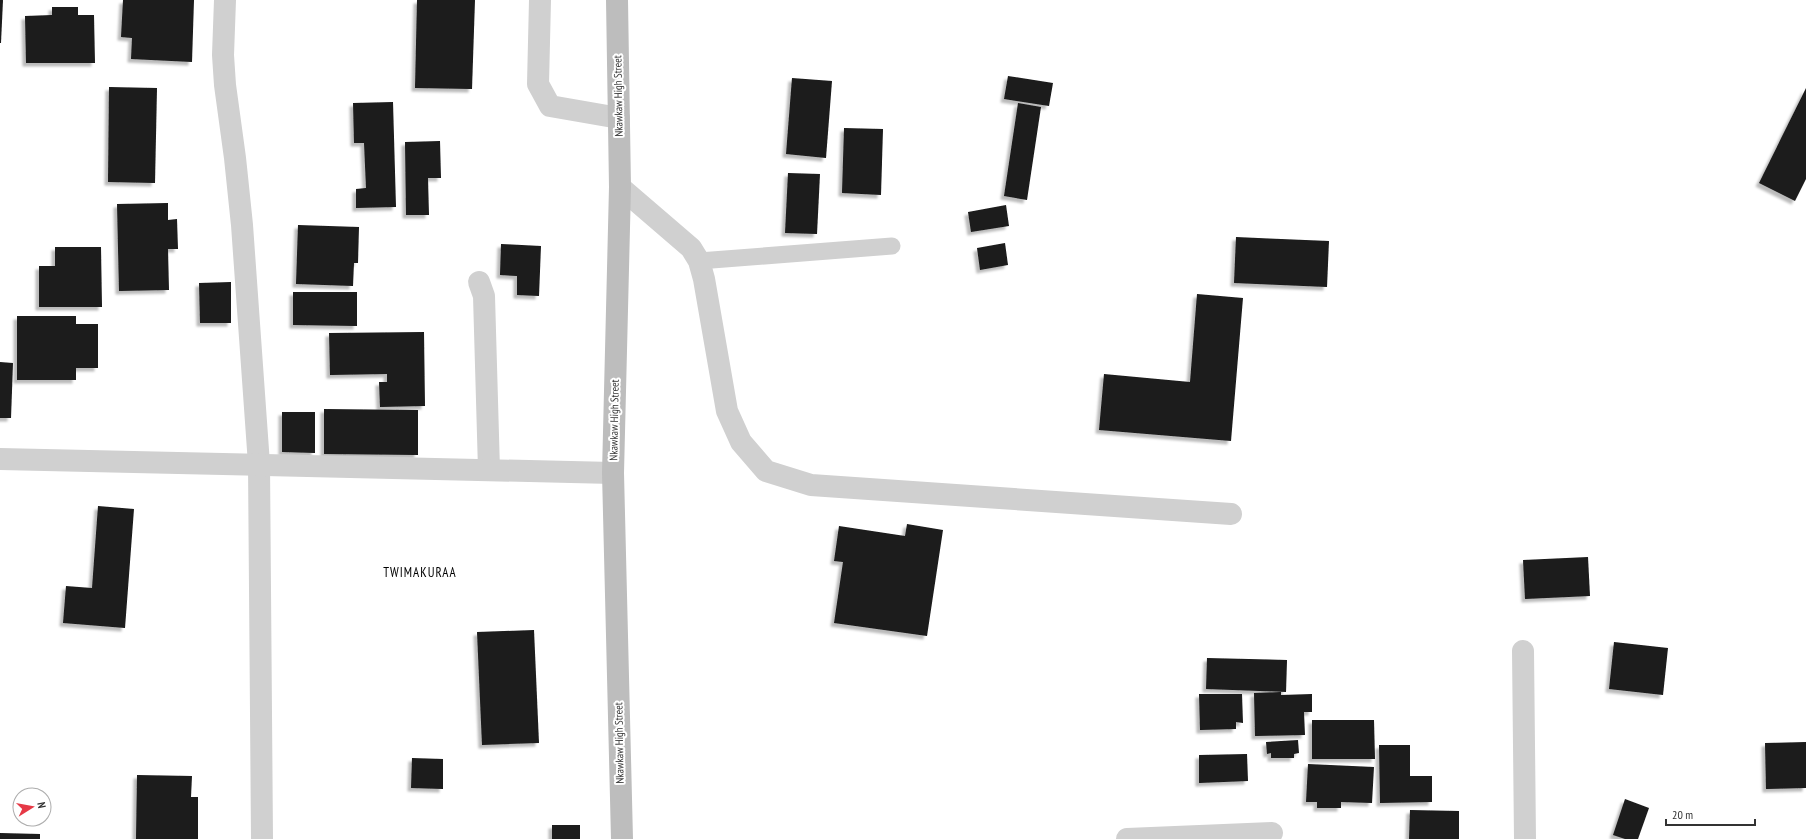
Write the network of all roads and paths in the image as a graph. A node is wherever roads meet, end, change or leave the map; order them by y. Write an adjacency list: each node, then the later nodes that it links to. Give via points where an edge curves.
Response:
1 (226, 0): 10 (street, via 225,84 242,225)
2 (540, 0): 4 (street, via 538,84 550,106)
3 (616, 0): 4 (main road, Nkawkaw High Street)
4 (619, 118): 5 (main road, Nkawkaw High Street)
5 (620, 187): 7 (street, via 691,248); 12 (main road, Nkawkaw High Street)
6 (892, 246): 7 (lane)
7 (699, 261): 13 (street, via 727,411 741,442 766,471 811,485)
8 (479, 282): 11 (street, via 484,302)
9 (0, 459): 10 (street)
10 (259, 464): 11 (street); 16 (street)
11 (489, 470): 12 (street)
12 (613, 473): 17 (main road, Nkawkaw High Street)
13 (1231, 514)
14 (1523, 651): 19 (street)
15 (1272, 833): 18 (street)
16 (262, 839)
17 (622, 839)
18 (1127, 839)
19 (1525, 839)

